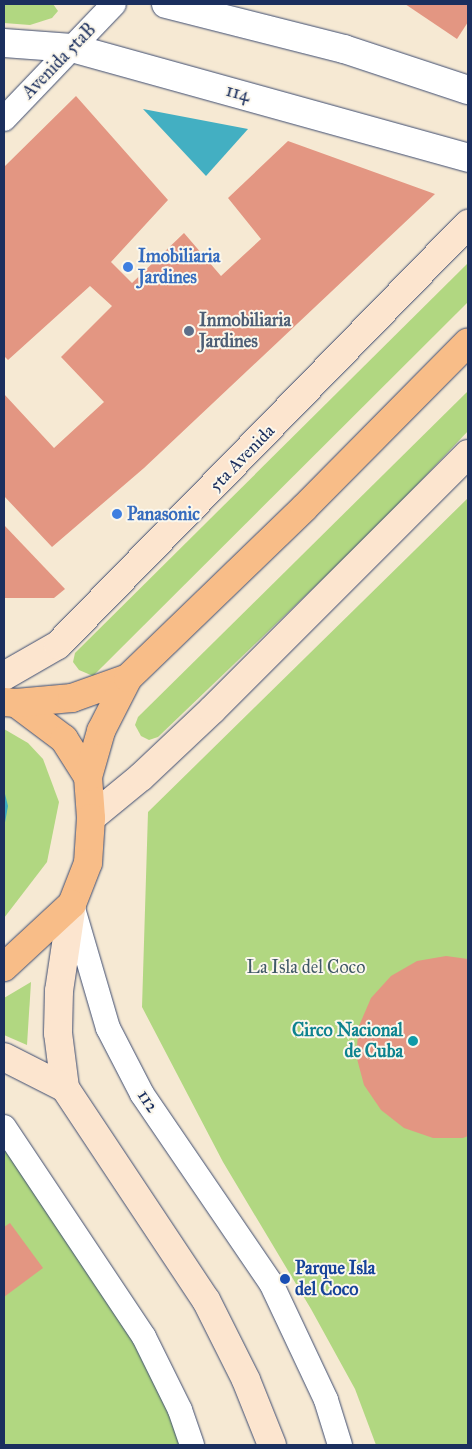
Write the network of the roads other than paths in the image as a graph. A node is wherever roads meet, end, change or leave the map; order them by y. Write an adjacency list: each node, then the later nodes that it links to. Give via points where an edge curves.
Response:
1 (114, 4): 4 (street, Avenida 5taB)
2 (166, 4): 5 (street, via 344,50)
3 (4, 43): 4 (street, 114)
4 (72, 48): 6 (street, Avenida 5taB); 7 (street, 114)
5 (468, 90)
6 (4, 119)
7 (468, 158)
8 (468, 224): 11 (main road, 5ta Avenida, via 58,645)
9 (468, 342): 12 (highway, via 304,508)
10 (468, 454): 15 (main road, via 212,710)
11 (4, 676)
12 (128, 678): 13 (highway, via 72,698); 14 (highway, via 101,731)
13 (10, 702): 14 (highway, via 64,739)
14 (88, 777): 15 (highway)
15 (91, 818): 16 (highway, via 88,863)
16 (72, 904): 17 (highway); 19 (main road, via 59,990 58,1034); 23 (street, 112, via 108,1028 142,1094 271,1283 326,1400)
17 (4, 967)
18 (4, 1057): 19 (main road)
19 (65, 1088): 22 (main road, via 206,1300 246,1380)
20 (4, 1127): 21 (street, via 144,1337 180,1410)
21 (192, 1445)
22 (272, 1445)
23 (340, 1445)

